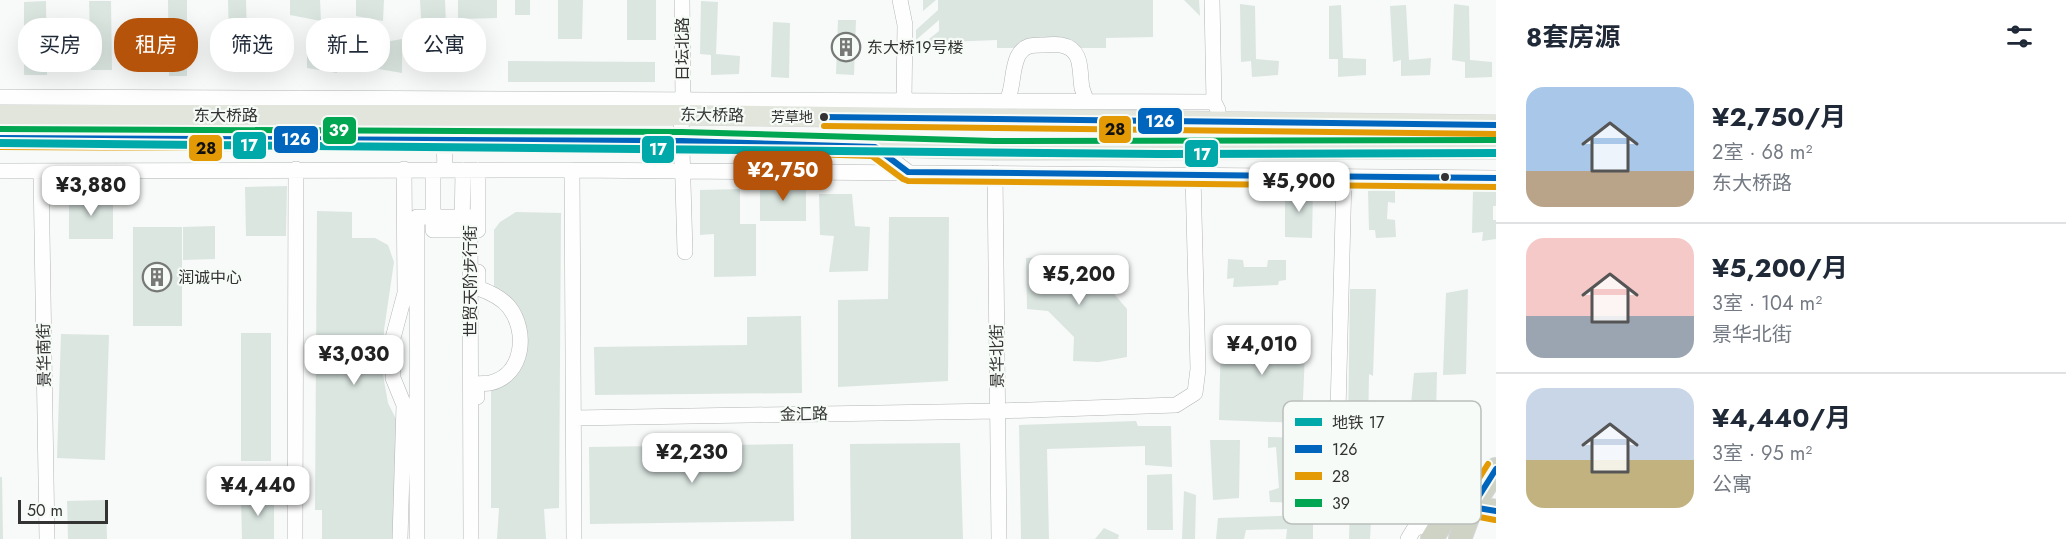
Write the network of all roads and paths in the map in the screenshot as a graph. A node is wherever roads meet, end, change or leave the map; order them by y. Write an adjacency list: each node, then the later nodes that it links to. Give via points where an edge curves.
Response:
1 (682, 0): 9 (street, 日坛北路)
2 (900, 0): 5 (street, via 905,25)
3 (1212, 0): 8 (street)
4 (0, 97): 9 (street)
5 (904, 100): 6 (street); 9 (street)
6 (1007, 101): 7 (street); 7 (street, via 1012,91 1012,70 1022,49 1030,45 1063,45 1078,59)
7 (1087, 101): 8 (street)
8 (1214, 102): 11 (street)
9 (682, 107): 10 (main road, 东大桥路); 11 (main road, 东大桥路); 15 (street, 日坛北路)
10 (0, 115)
11 (1226, 122): 12 (main road, 东大桥路)
12 (1496, 125)
13 (0, 138): 14 (main road, 东大桥路)
14 (444, 140): 15 (main road, 东大桥路); 20 (street)
15 (682, 141): 16 (main road, 东大桥路); 25 (street, 日坛北路)
16 (875, 147): 17 (main road, 东大桥路); 26 (street)
17 (1496, 149)
18 (296, 169): 19 (street); 24 (street); 46 (street)
19 (404, 169): 20 (street); 47 (street, via 405,293 393,338 393,378 404,405)
20 (439, 170): 21 (street); 31 (street)
21 (470, 170): 22 (street); 32 (street); 50 (street, via 478,288 494,294 509,307 521,331 519,358 506,375 491,383 477,384)
22 (572, 170): 25 (street); 36 (street)
23 (0, 171): 24 (street)
24 (41, 171): 45 (street, 景华南街)
25 (683, 171): 26 (street); 33 (street, 日坛北路)
26 (908, 172): 27 (street)
27 (995, 173): 28 (street); 35 (street, 景华北街)
28 (1193, 176): 29 (street); 35 (street, 金汇路, via 1198,369 1195,393 1176,405)
29 (1344, 177): 30 (street); 34 (street)
30 (1496, 177)
31 (433, 217): 32 (street, 世贸天阶步行街); 48 (street, via 417,217)
32 (463, 217): 49 (street, 世贸天阶步行街, via 470,217)
33 (685, 252)
34 (1338, 401)
35 (998, 411): 36 (street, 金汇路); 52 (street, 景华北街)
36 (574, 418): 51 (street)
37 (1496, 469): 38 (highway)
38 (1481, 493)
39 (1481, 508): 40 (highway)
40 (1496, 511)
41 (1426, 524): 53 (street, via 1414,529)
42 (1441, 524): 54 (highway)
43 (1461, 524): 55 (street)
44 (1466, 524): 56 (highway)
45 (47, 539)
46 (295, 539)
47 (400, 539)
48 (417, 539)
49 (471, 539)
50 (480, 539)
51 (574, 539)
52 (999, 539)
53 (1408, 539)
54 (1432, 539)
55 (1451, 539)
56 (1460, 539)

